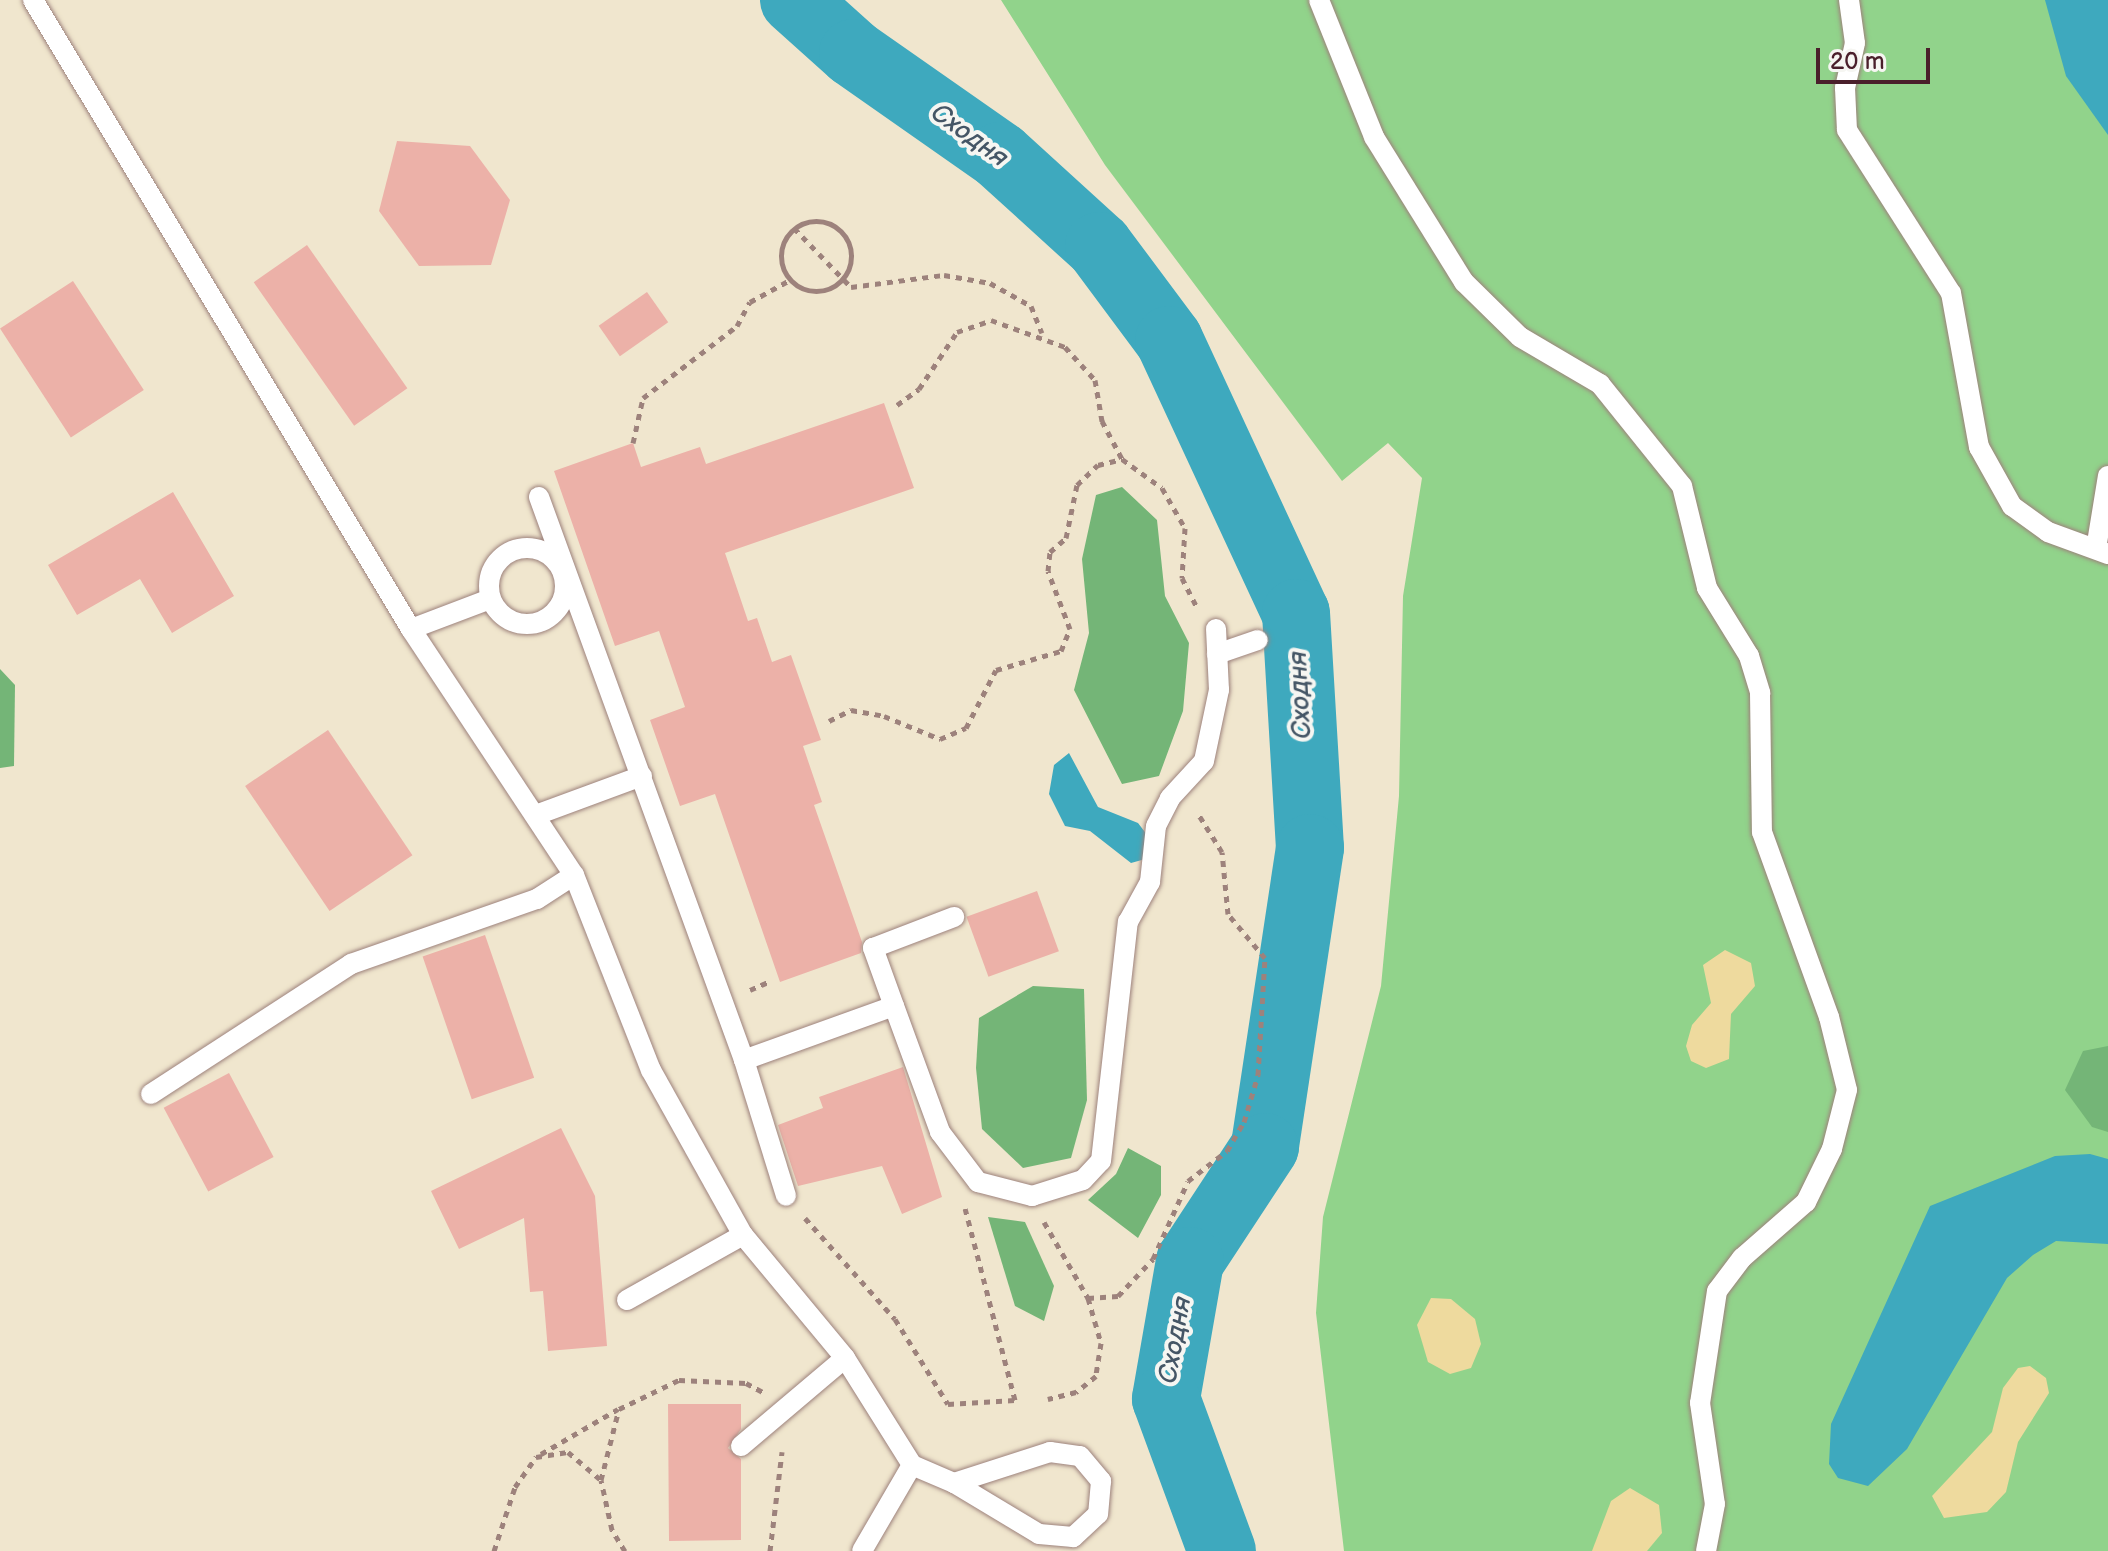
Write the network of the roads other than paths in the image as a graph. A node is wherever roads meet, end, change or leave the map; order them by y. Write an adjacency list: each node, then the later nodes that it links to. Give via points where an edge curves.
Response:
1 (33, 0): 9 (lane)
2 (1319, 0): 28 (lane, via 1374,137 1464,282 1520,337 1600,384 1682,486 1707,588 1749,656 1760,693 1762,832 1829,1017 1847,1090 1832,1149 1806,1202 1742,1258 1717,1291 1700,1403 1715,1504)
3 (1849, 0): 6 (lane, via 1855,43 1845,88 1847,130 1951,293 1979,447 2012,506 2048,532)
4 (2108, 476): 6 (lane)
5 (539, 497): 7 (lane)
6 (2102, 551)
7 (567, 573): 8 (lane, via 561,604 538,622 510,620); 8 (lane, via 545,552 515,550 493,569); 13 (lane)
8 (490, 599): 9 (lane)
9 (411, 629): 14 (lane)
10 (1216, 629): 12 (lane)
11 (1258, 640): 12 (lane)
12 (1217, 654): 17 (lane, via 1219,690 1204,761 1156,826 1150,882 1128,922 1101,1161 1083,1180 1032,1196 978,1182 940,1132)
13 (642, 776): 14 (lane); 18 (lane)
14 (536, 815): 15 (lane)
15 (574, 875): 19 (lane, via 537,899 351,964); 21 (lane, via 651,1070)
16 (954, 917): 17 (lane, via 873,948)
17 (894, 1006): 18 (lane)
18 (744, 1060): 20 (lane)
19 (151, 1094)
20 (786, 1196)
21 (743, 1235): 22 (lane); 23 (lane)
22 (627, 1300)
23 (845, 1358): 24 (lane); 25 (lane)
24 (741, 1446)
25 (912, 1465): 26 (lane); 27 (lane)
26 (954, 1483): 26 (lane, via 1017,1523 1057,1539 1088,1527 1103,1498 1092,1466 1065,1451)
27 (862, 1551)
28 (1706, 1551)

